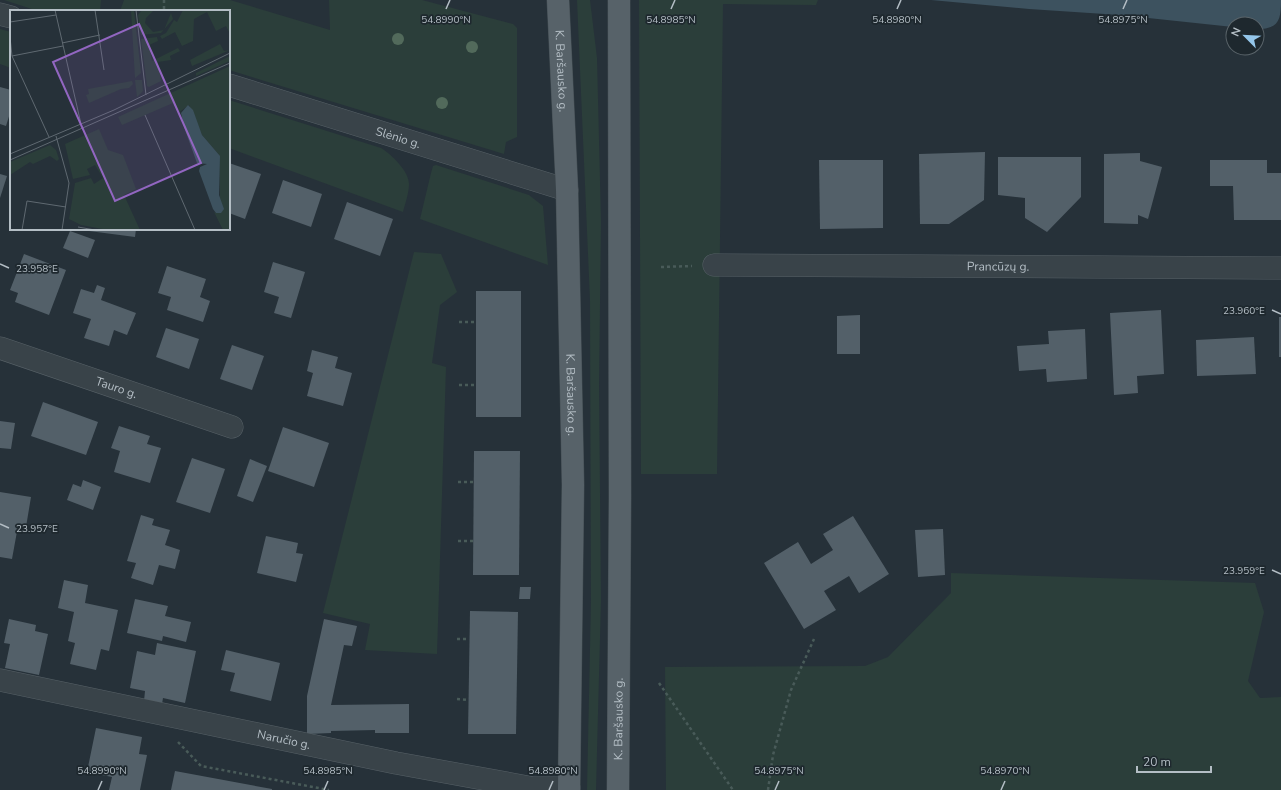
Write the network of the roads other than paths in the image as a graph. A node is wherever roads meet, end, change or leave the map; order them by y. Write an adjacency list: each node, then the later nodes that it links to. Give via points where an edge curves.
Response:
1 (558, 0): 6 (main road, K. Baršausko g.)
2 (619, 0): 13 (main road, K. Baršausko g.)
3 (0, 14): 4 (street)
4 (10, 17)
5 (230, 85): 6 (street, Slėnio g.)
6 (567, 190): 12 (main road, K. Baršausko g., via 573,485)
7 (714, 266): 8 (street, Prancūzų g.)
8 (1281, 268)
9 (0, 348): 10 (street, Tauro g.)
10 (232, 427)
11 (0, 680): 12 (street, Naručio g., via 396,762 533,788)
12 (569, 789)
13 (618, 790)

